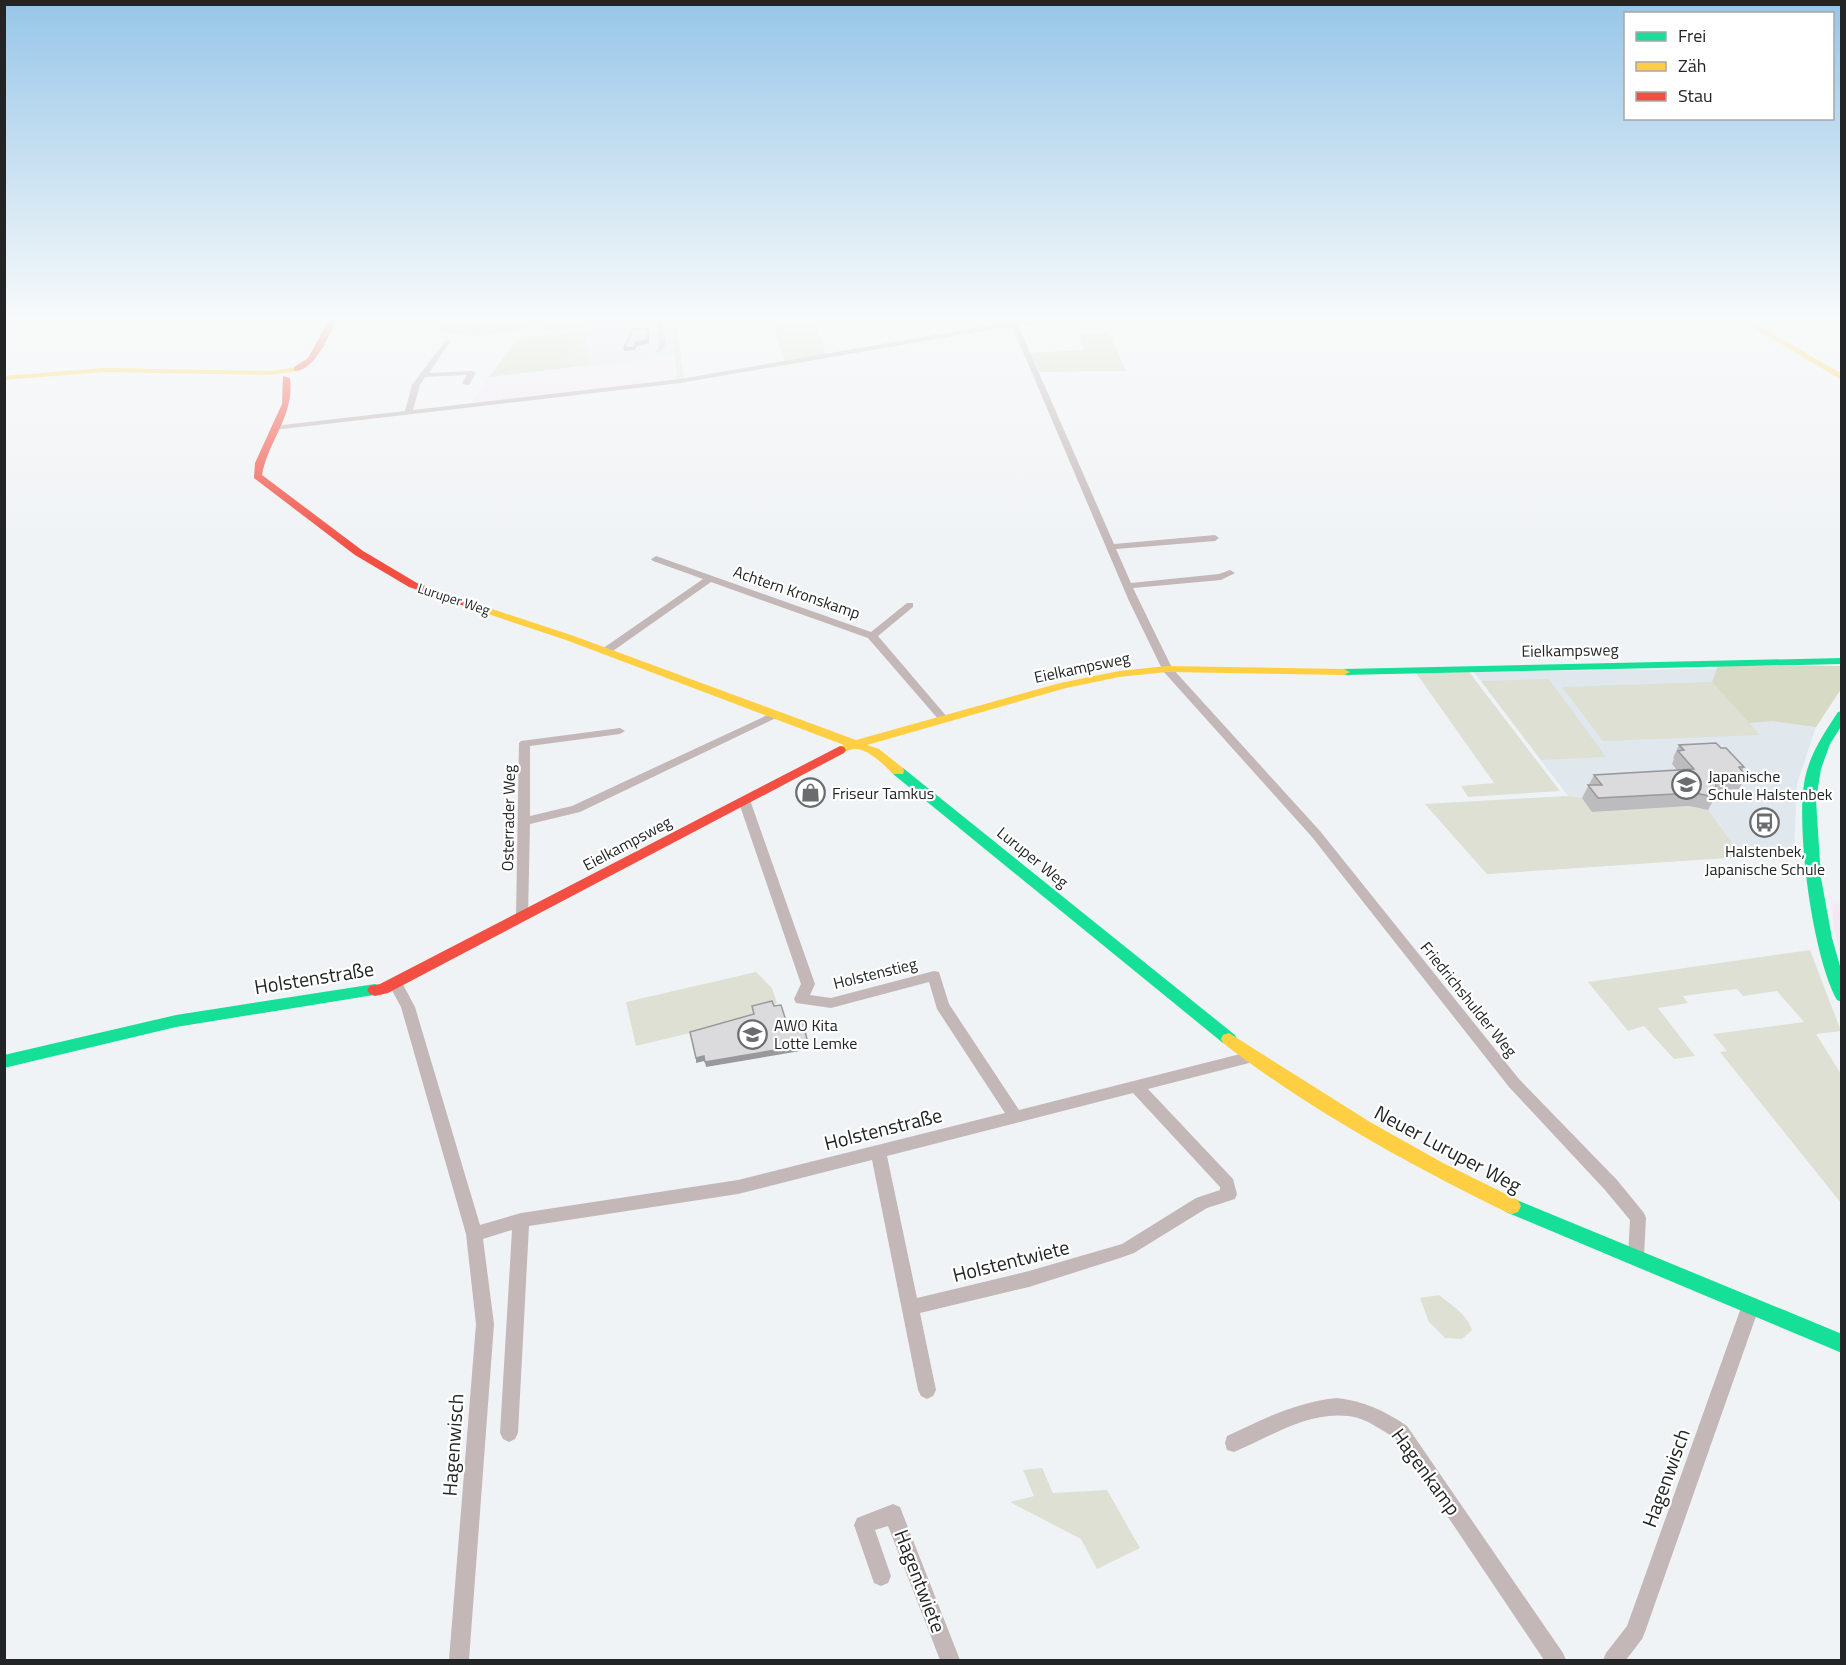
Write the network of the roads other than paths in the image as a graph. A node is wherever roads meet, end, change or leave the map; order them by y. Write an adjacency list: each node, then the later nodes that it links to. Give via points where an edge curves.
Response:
1 (291, 396): 6 (street, Luruper Weg)
2 (413, 396): 5 (street)
3 (555, 396): 5 (street)
4 (1045, 396): 8 (street, Friedrichshulder Weg)
5 (408, 413): 6 (street)
6 (274, 428): 15 (street, Luruper Weg, via 258,467 258,478 359,553 413,585)
7 (1215, 538): 8 (street)
8 (1110, 547): 12 (street, Friedrichshulder Weg)
9 (656, 559): 11 (street, Achtern Kronskamp)
10 (1230, 573): 12 (street)
11 (711, 578): 14 (street, Achtern Kronskamp); 15 (street, Achtern Kronskamp)
12 (1128, 586): 17 (street, Friedrichshulder Weg)
13 (910, 605): 14 (street, Achtern Kronskamp)
14 (872, 636): 20 (street, Achtern Kronskamp)
15 (606, 651): 18 (street, Luruper Weg)
16 (1842, 661): 17 (street, Eielkampsweg, via 1358,672)
17 (1167, 669): 20 (street, Eielkampsweg, via 1064,685); 35 (street, Friedrichshulder Weg, via 1316,834 1514,1083 1638,1218)
18 (774, 715): 22 (street, Luruper Weg); 24 (street, via 576,809)
19 (1842, 716): 27 (street, via 1817,757 1809,801 1823,945)
20 (943, 718): 22 (street, Eielkampsweg)
21 (620, 730): 24 (street, Osterrader Weg, via 525,743)
22 (858, 744): 23 (street, Eielkampsweg); 28 (street, Luruper Weg, via 889,762)
23 (744, 800): 25 (street, Eielkampsweg); 31 (street, Holstenstieg, via 808,984 801,999 831,1003 934,976 942,1005)
24 (525, 820): 25 (street, Osterrader Weg)
25 (522, 917): 26 (street, Eielkampsweg)
26 (395, 983): 29 (street, Holstenstraße, via 369,992 176,1021); 34 (street, Holstenstraße, via 408,1007)
27 (1842, 996)
28 (1252, 1057): 30 (street, Holstenstraße); 35 (street, Neuer Luruper Weg, via 1376,1136 1439,1170 1556,1226)
29 (4, 1062)
30 (1137, 1087): 31 (street, Holstenstraße); 37 (street, Holstentwiete, via 1227,1184 1229,1194 1202,1203 1124,1250 1029,1279)
31 (1016, 1117): 32 (street, Holstenstraße)
32 (878, 1152): 33 (street, Holstenstraße, via 738,1187); 37 (street)
33 (521, 1220): 34 (street, Holstenstraße); 40 (street)
34 (474, 1233): 43 (street, Hagenwisch, via 485,1324)
35 (1636, 1256): 36 (street)
36 (1751, 1305): 38 (street); 46 (street, Hagenwisch, via 1635,1632)
37 (912, 1307): 39 (street)
38 (1842, 1344)
39 (927, 1390)
40 (508, 1433)
41 (1234, 1443): 45 (street, Hagenkamp, via 1311,1408 1335,1406 1383,1418 1401,1432)
42 (881, 1576): 44 (street, Hagentwiete, via 864,1526 893,1514)
43 (459, 1660)
44 (950, 1660)
45 (1556, 1660)
46 (1613, 1660)

